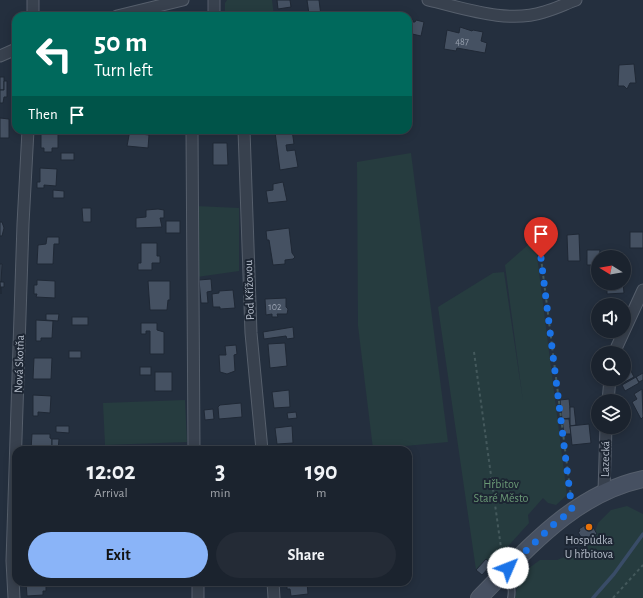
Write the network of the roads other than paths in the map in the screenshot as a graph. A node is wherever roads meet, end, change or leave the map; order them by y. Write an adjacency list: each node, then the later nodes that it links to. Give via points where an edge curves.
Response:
1 (33, 0): 6 (street)
2 (183, 0): 7 (street)
3 (214, 0): 8 (street)
4 (428, 0): 5 (street, via 493,15 517,16 543,13)
5 (576, 0)
6 (33, 12)
7 (134, 12)
8 (214, 12)
9 (12, 51): 10 (street)
10 (0, 56)
11 (28, 134): 17 (street, Nová Skotňa)
12 (192, 134): 18 (street)
13 (244, 134): 19 (street, Pod Křížovou, via 251,333)
14 (643, 290): 15 (street)
15 (617, 346)
16 (606, 434): 21 (street, Lazecká)
17 (16, 446)
18 (194, 446)
19 (262, 446)
20 (643, 480): 21 (main road)
21 (604, 491): 22 (main road, via 553,525)
22 (502, 574): 29 (main road); 30 (lane, via 510,582)
23 (13, 586): 26 (street, Nová Skotňa)
24 (198, 586): 27 (street)
25 (273, 586): 28 (street)
26 (14, 598)
27 (198, 598)
28 (274, 598)
29 (479, 598)
30 (511, 598)

